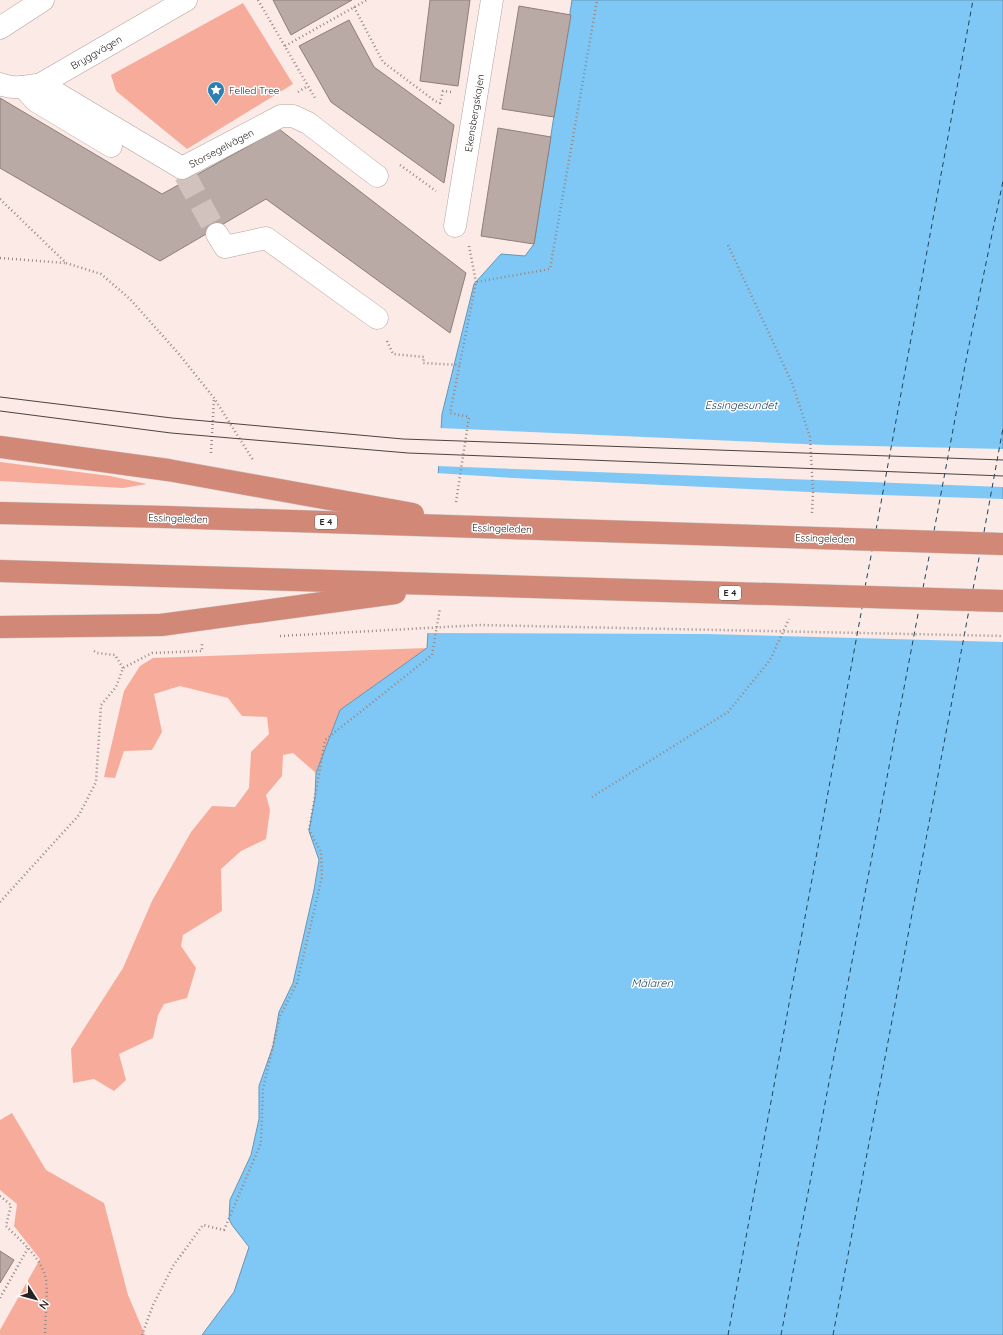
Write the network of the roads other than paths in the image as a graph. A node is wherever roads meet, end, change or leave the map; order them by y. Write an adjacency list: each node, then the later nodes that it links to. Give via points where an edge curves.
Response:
1 (43, 0): 4 (street)
2 (186, 0): 6 (street, Bryggvägen)
3 (492, 0): 9 (street, Ekensbergskajen)
4 (0, 28)
5 (0, 84): 6 (street, via 5,87)
6 (32, 85): 7 (street, via 36,101); 8 (street, Storsegelvägen, via 184,172 281,116 293,116 308,123)
7 (111, 146)
8 (377, 176)
9 (456, 226)
10 (217, 234): 11 (street, via 225,247 266,238)
11 (377, 318)
12 (0, 447): 14 (highway, bridge, via 168,470)
13 (0, 513): 14 (highway, Essingeleden / E 4, bridge)
14 (487, 527): 15 (highway, Essingeleden / E 4, bridge)
15 (1003, 544)
16 (0, 571): 17 (highway, E 4, bridge)
17 (457, 585): 18 (highway, E 4, bridge); 19 (highway, bridge, via 161,625)
18 (1003, 601)
19 (0, 627)

